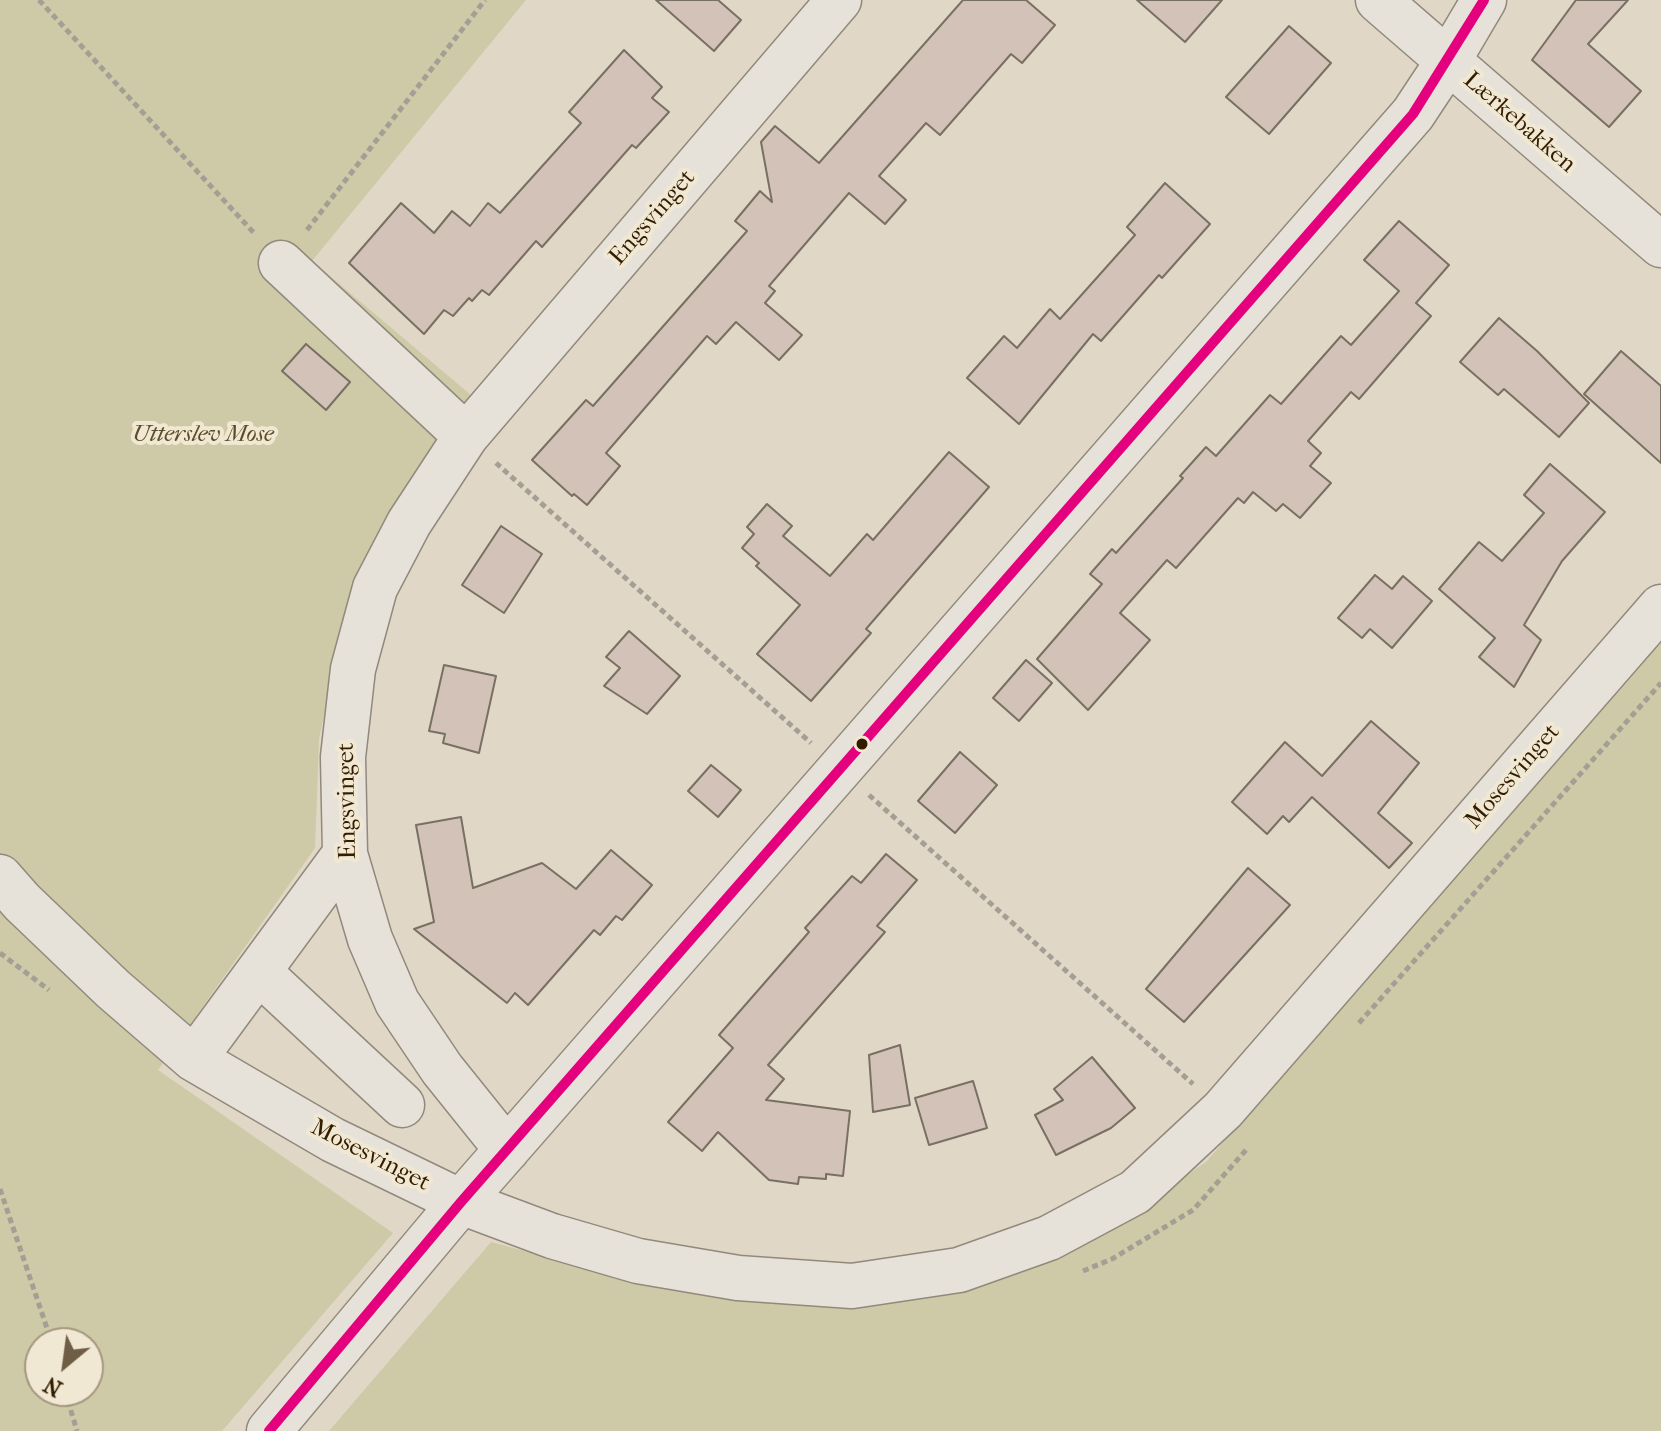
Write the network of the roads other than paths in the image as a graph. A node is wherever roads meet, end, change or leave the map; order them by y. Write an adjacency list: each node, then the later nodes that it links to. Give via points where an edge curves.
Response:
1 (839, 0): 7 (street, Engsvinget)
2 (1378, 0): 4 (street, Lærkebakken)
3 (1484, 0): 4 (street)
4 (1448, 61): 5 (street, Lærkebakken); 14 (street, via 1413,114)
5 (1661, 245)
6 (281, 263): 7 (street)
7 (466, 436): 9 (street, Engsvinget, via 409,523 375,588 353,669 343,757)
8 (1661, 607): 15 (street, Mosesvinget, via 1223,1110 1135,1192 1049,1238 959,1270 852,1286 738,1278 638,1261)
9 (345, 854): 11 (street); 14 (street, Engsvinget, via 370,939 397,1002)
10 (0, 877): 12 (street, Mosesvinget, via 101,978)
11 (259, 972): 12 (street); 13 (street)
12 (194, 1059): 15 (street, Mosesvinget, via 333,1140)
13 (402, 1105)
14 (507, 1150): 15 (street)
15 (461, 1202): 16 (street)
16 (269, 1431)

